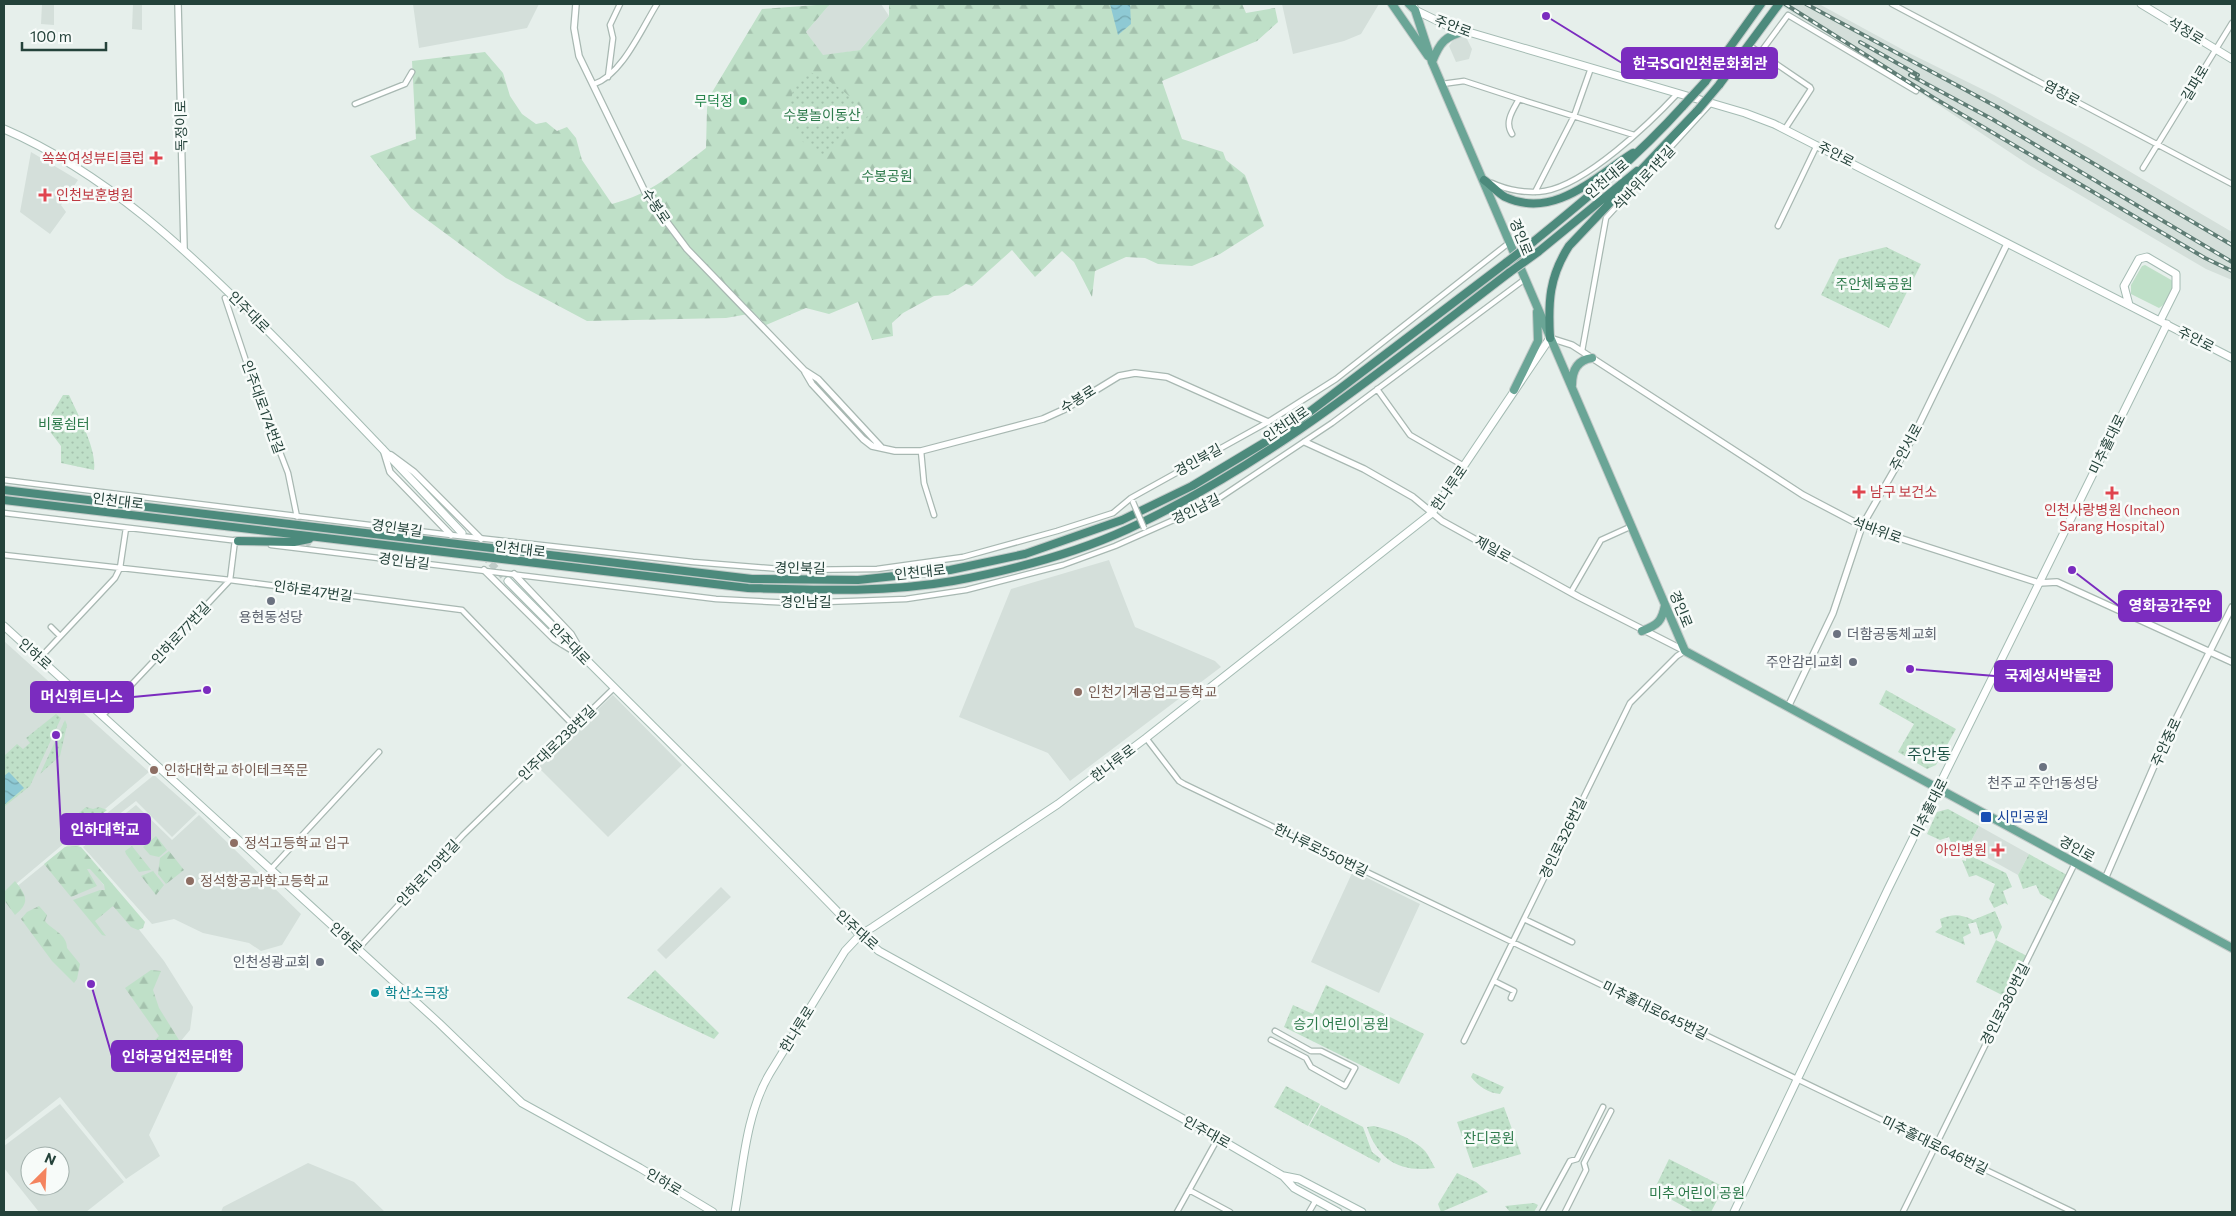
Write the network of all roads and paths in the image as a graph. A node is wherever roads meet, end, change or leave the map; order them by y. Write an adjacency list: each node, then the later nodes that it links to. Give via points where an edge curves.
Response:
1 (178, 4): 45 (street, 독정이로)
2 (576, 4): 22 (street, 수봉로, via 574,28 579,56)
3 (620, 4): 21 (street, via 610,25 613,38)
4 (657, 4): 21 (street, via 620,65)
5 (1392, 4): 18 (main road)
6 (1409, 4): 11 (main road, 경인로)
7 (1761, 4): 34 (highway, 인천대로, bridge, via 1705,82)
8 (1892, 4): 35 (street, 염창로)
9 (2140, 4): 15 (main road, 석정로)
10 (1778, 6): 14 (highway)
11 (1414, 7): 13 (main road, 주안로, via 1448,26); 18 (main road, 경인로)
12 (2232, 23): 15 (street, 길파로)
13 (1466, 31): 18 (main road, via 1445,40); 19 (main road, 주안로)
14 (1750, 46): 16 (street); 37 (highway, 인천대로, bridge, via 1697,111)
15 (2216, 49): 17 (main road, 석정로); 35 (street, 길파로)
16 (1760, 53): 24 (street, via 1788,15); 31 (street, via 1811,89)
17 (2232, 59)
18 (1432, 62): 23 (main road, 경인로)
19 (1591, 68): 25 (main road, 주안로); 29 (street)
20 (412, 72): 28 (street, via 405,84)
21 (608, 78): 22 (street)
22 (594, 84): 61 (street, 수봉로, via 646,194 686,249 804,370 812,384 863,439 872,446)
23 (1442, 84): 26 (street, via 1464,81); 39 (main road, 경인로)
24 (1916, 91)
25 (1678, 93): 27 (main road, 주안로); 33 (street)
26 (1519, 99): 29 (street); 32 (street, via 1509,120 1508,128)
27 (1711, 103): 31 (main road, 주안로); 52 (street, 석바위로1번길, via 1606,218)
28 (355, 104)
29 (1574, 116): 33 (street); 41 (street)
30 (4, 129): 45 (main road, 인주대로, via 66,160)
31 (1785, 129): 36 (main road, 주안로)
32 (1512, 134)
33 (1634, 135): 41 (street, via 1569,183)
34 (1650, 142): 39 (highway, via 1576,192 1541,205 1523,204 1504,196); 64 (highway, 인천대로, bridge, via 1602,187 1533,242 1287,429 1192,486 1122,520 1024,554 950,570 858,580 752,579)
35 (2158, 144): 38 (street, 길파로); 40 (street, 염창로)
36 (1817, 145): 42 (street); 44 (main road, 주안로)
37 (1659, 151): 51 (highway, via 1569,246 1560,261 1548,304); 77 (highway, 인천대로, bridge, via 1538,252 1294,436 1200,494 1127,529 1075,549 952,581 861,591 748,588)
38 (2143, 168)
39 (1484, 180): 41 (street, via 1500,187); 43 (main road, 경인로)
40 (2232, 184)
41 (1535, 192)
42 (1778, 226)
43 (1510, 242): 46 (main road, 경인로); 58 (street, 경인북길, via 1336,379)
44 (2007, 244): 49 (main road, 주안로); 72 (street, 주안서로, via 1912,439)
45 (184, 248): 47 (main road, 인주대로)
46 (1525, 278): 48 (main road, 경인로); 56 (street, 경인남길)
47 (229, 296): 60 (main road, 인주대로); 70 (street, 인주대로174번길, via 252,379 288,473)
48 (1536, 305): 51 (main road, 경인로); 57 (main road, via 1538,341)
49 (2130, 305): 50 (main road, 주안로); 50 (main road, via 2124,286 2139,259 2147,257 2174,272 2178,279)
50 (2164, 322): 54 (main road, 주안로); 86 (main road, 미추홀대로)
51 (1550, 338): 52 (street, 석바위로); 55 (main road, 경인로); 57 (main road, 한나루로)
52 (1582, 351): 53 (street, 석바위로)
53 (1592, 358): 55 (main road, via 1578,364 1572,374); 72 (street, 석바위로, via 1803,495)
54 (2232, 358)
55 (1572, 387): 71 (main road, 경인로)
56 (1376, 389): 59 (street, 경인남길); 62 (street, via 1410,435)
57 (1514, 390): 62 (main road, 한나루로)
58 (1268, 422): 61 (street, 수봉로, via 1168,377 1134,373 1113,379 1043,419); 66 (street, 경인북길)
59 (1305, 442): 68 (street, 제일로, via 1364,469 1413,497); 74 (street, 경인남길, via 1212,503)
60 (382, 449): 75 (main road, 인주대로); 76 (street, via 390,472); 78 (street, via 414,472)
61 (921, 452): 69 (street, via 924,483)
62 (1464, 466): 68 (main road, 한나루로)
63 (4, 480): 70 (street, 경인북길)
64 (4, 490)
65 (4, 500): 77 (highway, 인천대로)
66 (1132, 500): 74 (street, bridge); 78 (street, 경인북길, via 1113,512 1057,532 962,556 877,569 792,570)
67 (4, 513): 73 (street, 경인남길)
68 (1432, 513): 87 (street, 제일로); 103 (main road, 한나루로)
69 (934, 515)
70 (296, 516): 76 (street, 경인북길)
71 (1632, 526): 87 (street, via 1601,540); 88 (main road, 경인로)
72 (1862, 526): 86 (street, 석바위로); 100 (street, 주안서로, via 1833,613)
73 (126, 528): 79 (street, 경인남길); 81 (street)
74 (1145, 530): 83 (street, 경인남길, via 1071,562 1014,579 906,599 792,604 716,599)
75 (462, 533)
76 (450, 536): 78 (street, 경인북길)
77 (318, 538): 79 (highway, via 294,542)
78 (480, 539)
79 (237, 541): 82 (street, 경인남길); 84 (street)
80 (4, 555): 81 (street, 인하로47번길)
81 (120, 568): 84 (street, 인하로47번길); 93 (street, via 115,578)
82 (484, 570): 83 (street, 경인남길); 97 (street, via 554,639)
83 (514, 574): 97 (street, via 572,634)
84 (230, 580): 101 (street, 인하로77번길); 102 (street, 인하로47번길, via 462,610)
85 (508, 581): 97 (main road, 인주대로)
86 (2038, 583): 95 (street, 석바위로, via 2057,582); 105 (main road, 미추홀대로)
87 (1571, 592): 92 (street, 제일로)
88 (1665, 603): 92 (main road, via 1662,620); 94 (main road, 경인로)
89 (2232, 607): 95 (street, 주안중로)
90 (4, 626): 96 (main road, 인하로)
91 (51, 627): 93 (street)
92 (1642, 630): 94 (street, 제일로)
93 (60, 636): 96 (street)
94 (1685, 651): 100 (main road, 경인로); 110 (street, 경인로326번길, via 1630,702)
95 (2210, 652): 98 (street, 석바위로); 109 (street, 주안중로, via 2164,743)
96 (40, 658): 101 (main road, 인하로)
97 (584, 658): 99 (main road, 인주대로)
98 (2232, 662)
99 (614, 688): 102 (street, 인주대로238번길); 111 (main road, 인주대로, via 694,764)
100 (1788, 707): 105 (main road, 경인로)
101 (103, 715): 108 (main road, 인하로)
102 (574, 726): 106 (street, 인주대로238번길)
103 (1146, 738): 111 (main road, 한나루로, via 1058,804); 112 (street, 한나루로550번길, via 1184,784)
104 (379, 752): 108 (street)
105 (1939, 788): 107 (main road, 경인로); 121 (main road, 미추홀대로)
106 (500, 798): 115 (street, 인하로119번길)
107 (2075, 863): 109 (main road, 경인로); 125 (street, 경인로380번길)
108 (271, 869): 115 (main road, 인하로)
109 (2105, 879): 114 (main road, 경인로)
110 (1524, 919): 112 (street, 경인로326번길); 113 (street)
111 (860, 935): 124 (main road, 인주대로, via 879,951); 130 (main road, 한나루로, via 845,951 760,1094 750,1128)
112 (1513, 942): 116 (street, 경인로326번길); 121 (street, 미추홀대로645번길)
113 (1572, 942)
114 (2232, 948)
115 (358, 949): 129 (main road, 인하로, via 522,1103)
116 (1494, 981): 117 (street, via 1514,991); 120 (street, 경인로326번길)
117 (1511, 998)
118 (1275, 1031): 119 (street, via 1311,1051 1321,1051 1355,1068 1346,1086 1311,1067 1306,1058)
119 (1271, 1040)
120 (1464, 1041)
121 (1798, 1079): 125 (street, 미추홀대로646번길); 138 (main road, 미추홀대로)
122 (1603, 1108): 136 (street, via 1577,1160 1570,1161)
123 (1610, 1111): 137 (street)
124 (1218, 1138): 126 (main road, 인주대로); 127 (street)
125 (1936, 1145): 139 (street, 경인로380번길); 140 (street, 미추홀대로646번길)
126 (1284, 1176): 128 (main road, 인주대로, via 1294,1188); 135 (main road, 인주대로, via 1299,1179)
127 (1189, 1190): 131 (street); 132 (street)
128 (1316, 1200): 133 (street); 134 (main road, 인주대로)
129 (713, 1212)
130 (735, 1212)
131 (1177, 1212)
132 (1230, 1212)
133 (1309, 1212)
134 (1338, 1212)
135 (1362, 1212)
136 (1542, 1212)
137 (1565, 1212)
138 (1734, 1212)
139 (1903, 1212)
140 (2073, 1212)

